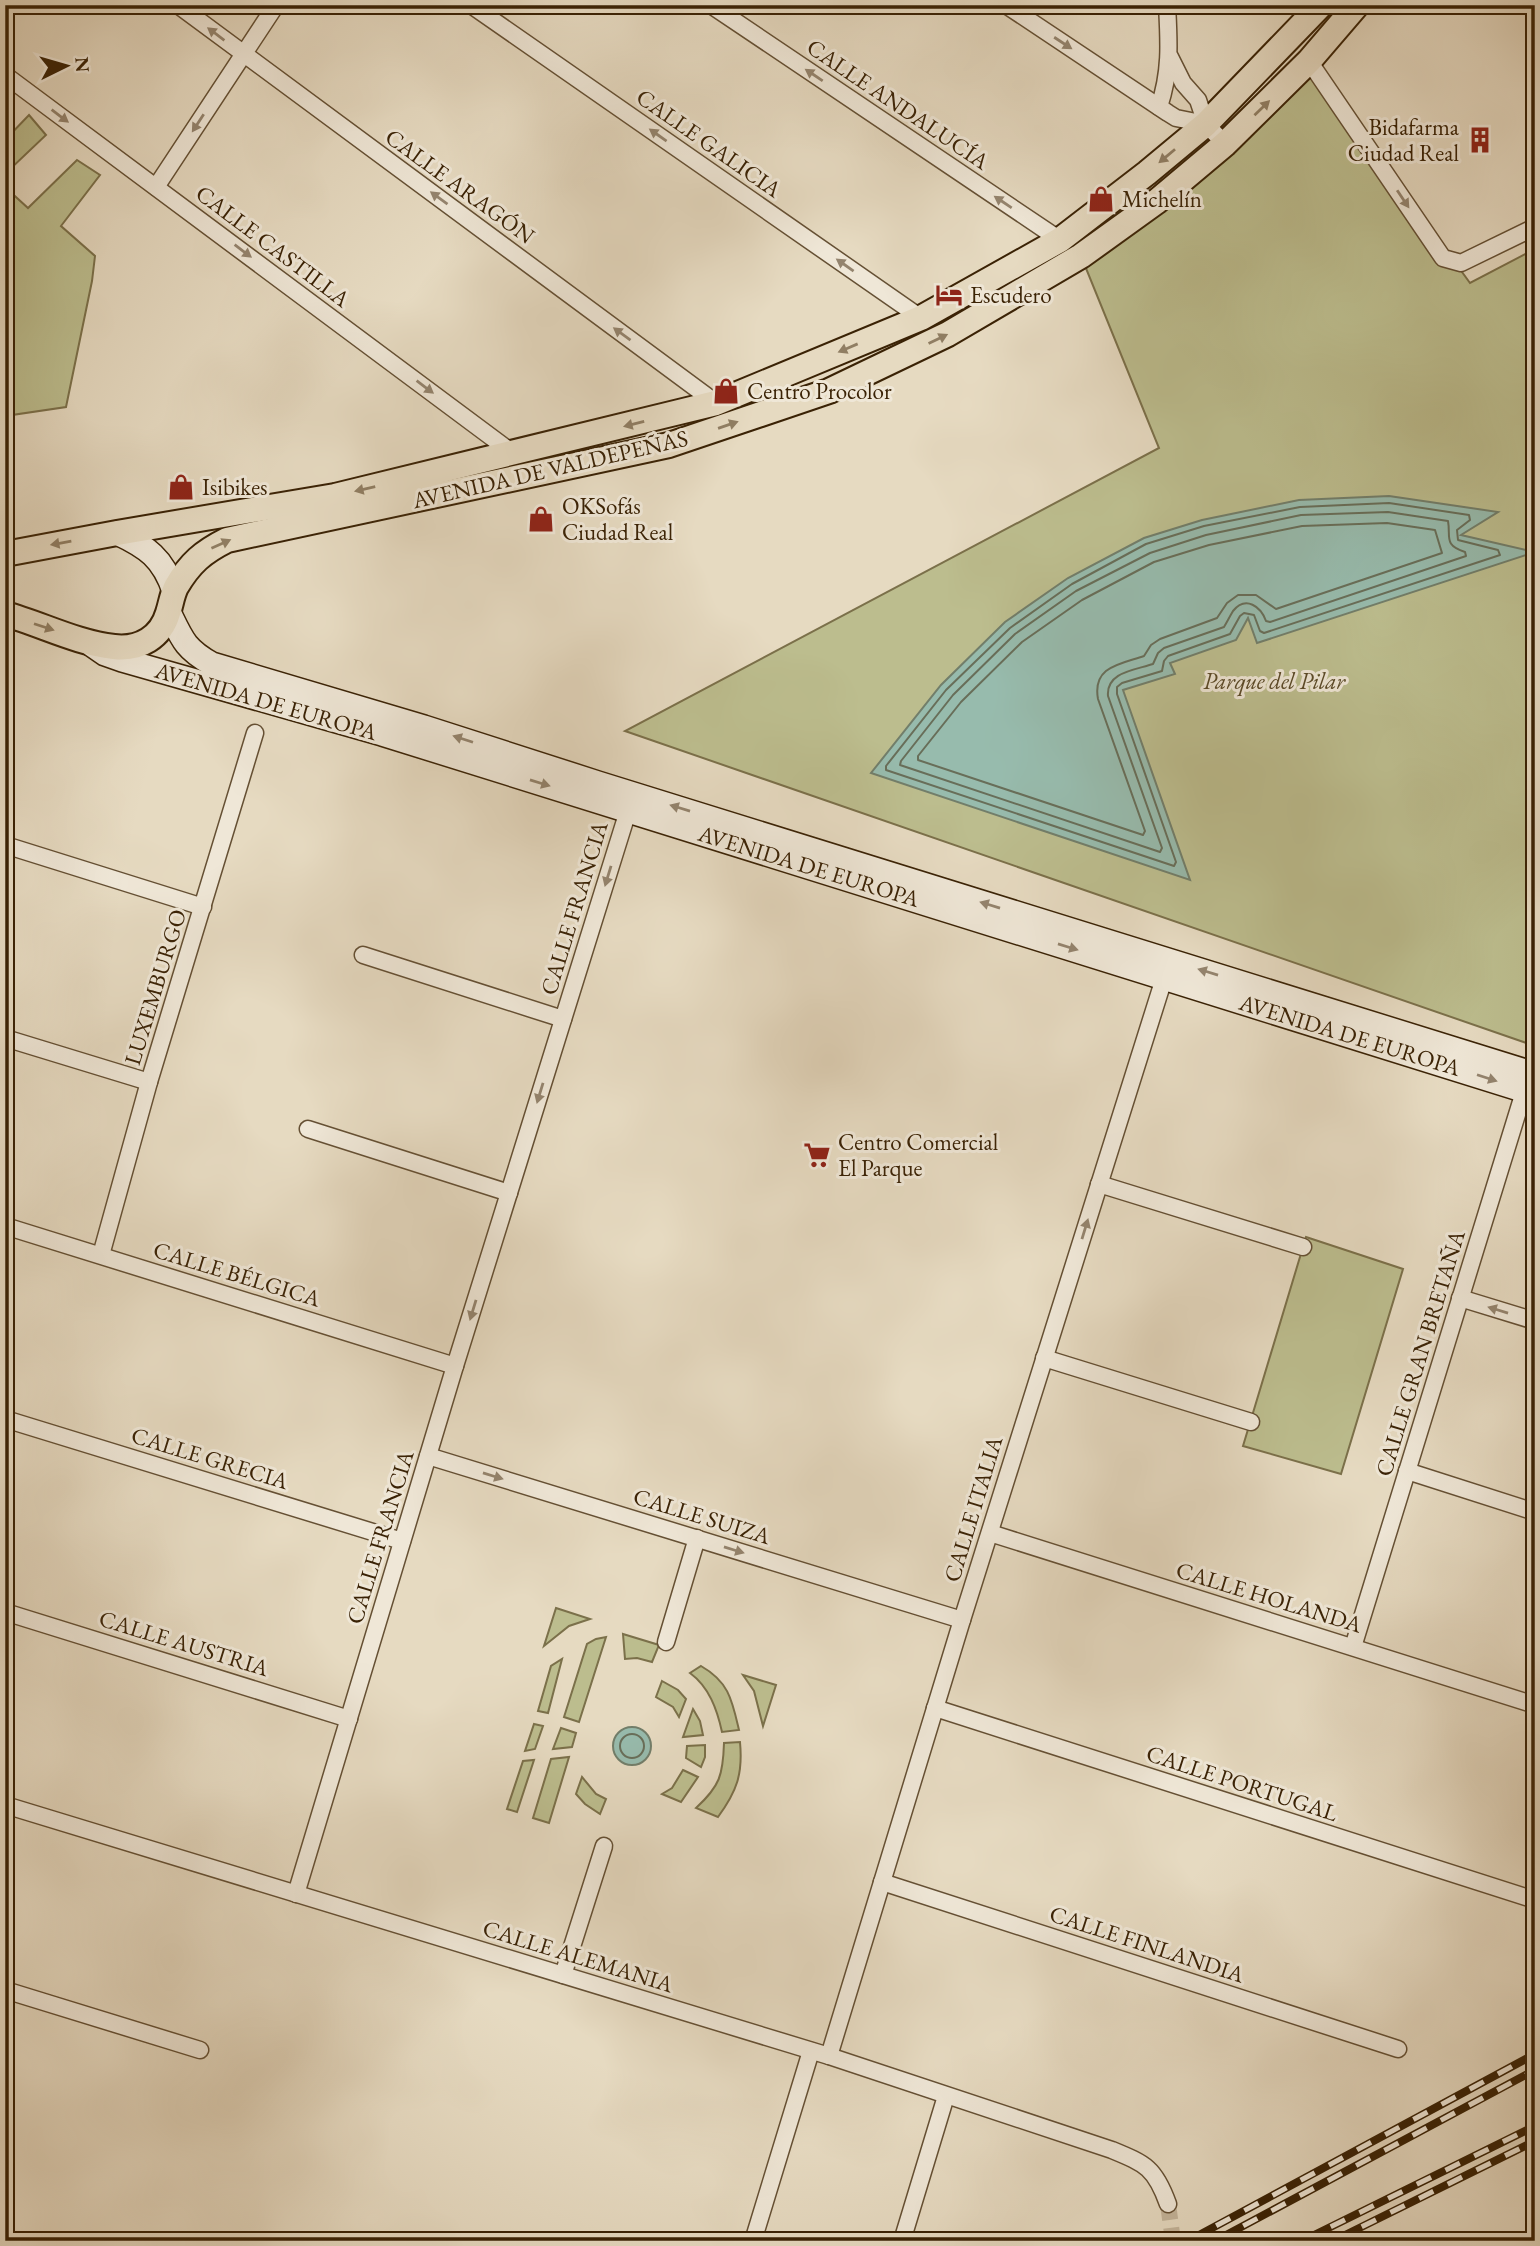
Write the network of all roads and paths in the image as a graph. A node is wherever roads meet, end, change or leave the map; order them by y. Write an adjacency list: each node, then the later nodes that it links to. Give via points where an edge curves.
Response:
1 (178, 5): 9 (street, CALLE ARAGÓN, one-way to 1)
2 (276, 5): 9 (street)
3 (471, 5): 19 (street, CALLE GALICIA, one-way to 3)
4 (711, 5): 18 (street, CALLE ANDALUCÍA, one-way to 4)
5 (1006, 5): 13 (street, one-way to 13)
6 (1167, 5): 10 (street)
7 (1321, 5): 14 (main road, AVENIDA DE VALDEPEÑAS)
8 (1357, 5): 11 (main road, AVENIDA DE VALDEPEÑAS)
9 (244, 54): 16 (street, one-way to 16); 20 (street, CALLE ARAGÓN, one-way to 9)
10 (1170, 57): 13 (street); 14 (street, via 1198,100)
11 (1309, 61): 15 (main road, AVENIDA DE VALDEPEÑAS, one-way to 11); 17 (street, one-way to 17, via 1443,258 1461,263)
12 (5, 75): 16 (street, CALLE CASTILLA, one-way to 16)
13 (1160, 107): 14 (street, via 1176,118)
14 (1206, 124): 15 (street); 18 (main road, AVENIDA DE VALDEPEÑAS, one-way to 18)
15 (1225, 144): 24 (main road, AVENIDA DE VALDEPEÑAS, one-way to 15, via 187,569 204,552 227,540 668,446 829,391 948,334 1081,256)
16 (156, 187): 21 (street, CALLE CASTILLA, one-way to 21)
17 (1535, 226)
18 (1060, 240): 19 (main road, AVENIDA DE VALDEPEÑAS)
19 (921, 318): 20 (main road, AVENIDA DE VALDEPEÑAS, one-way to 20)
20 (716, 403): 21 (main road, AVENIDA DE VALDEPEÑAS, one-way to 21)
21 (514, 454): 22 (main road, AVENIDA DE VALDEPEÑAS, one-way to 22, via 335,496)
22 (117, 533): 23 (main road, AVENIDA DE VALDEPEÑAS, one-way to 23); 24 (main road, AVENIDA DE EUROPA, via 163,563)
23 (5, 554)
24 (171, 601): 26 (main road, AVENIDA DE VALDEPEÑAS, via 155,637 129,648); 32 (main road, AVENIDA DE EUROPA, one-way to 24, via 425,727 212,664 193,653 182,639)
25 (5, 614): 26 (main road, AVENIDA DE VALDEPEÑAS, one-way to 26)
26 (83, 640): 28 (main road, AVENIDA DE EUROPA, one-way to 28, via 122,660)
27 (255, 733): 30 (street, LUXEMBURGO)
28 (628, 811): 32 (main road, AVENIDA DE EUROPA, one-way to 32); 33 (street, CALLE FRANCIA, one-way to 33)
29 (5, 845): 30 (street)
30 (203, 907): 35 (street, LUXEMBURGO)
31 (363, 955): 33 (street, CALLE FRANCIA)
32 (1167, 969): 36 (main road, AVENIDA DE EUROPA); 38 (street, CALLE ITALIA)
33 (564, 1018): 39 (street, CALLE FRANCIA, one-way to 39)
34 (5, 1038): 35 (street)
35 (149, 1082): 42 (street, LUXEMBURGO)
36 (1531, 1083): 43 (street, CALLE GRAN BRETAÑA)
37 (308, 1129): 39 (street)
38 (1099, 1184): 41 (street); 45 (street, CALLE ITALIA, one-way to 38)
39 (509, 1193): 46 (street, CALLE FRANCIA, one-way to 46)
40 (5, 1226): 42 (street, CALLE BÉLGICA)
41 (1303, 1248)
42 (101, 1255): 46 (street, CALLE BÉLGICA)
43 (1460, 1298): 44 (street, one-way to 43); 50 (street, CALLE GRAN BRETAÑA)
44 (1535, 1321)
45 (1044, 1359): 48 (street); 52 (street, CALLE ITALIA)
46 (455, 1366): 49 (street, CALLE FRANCIA)
47 (5, 1419): 54 (street, CALLE GRECIA)
48 (1251, 1422)
49 (428, 1456): 53 (street, CALLE SUIZA, one-way to 53); 54 (street, CALLE FRANCIA)
50 (1407, 1471): 51 (street); 58 (street, CALLE GRAN BRETAÑA)
51 (1535, 1512)
52 (990, 1533): 56 (street, CALLE ITALIA); 58 (street, CALLE HOLANDA)
53 (697, 1538): 56 (street, CALLE SUIZA, one-way to 56); 57 (street)
54 (402, 1541): 61 (street, CALLE FRANCIA)
55 (5, 1612): 61 (street, CALLE AUSTRIA)
56 (962, 1620): 60 (street, CALLE ITALIA)
57 (666, 1642)
58 (1353, 1647): 59 (street, CALLE HOLANDA)
59 (1535, 1705)
60 (935, 1708): 64 (street, CALLE ITALIA); 66 (street, CALLE PORTUGAL)
61 (349, 1718): 65 (street, CALLE FRANCIA)
62 (5, 1805): 65 (street, CALLE ALEMANIA)
63 (604, 1846): 67 (street)
64 (882, 1882): 69 (street, CALLE FINLANDIA); 72 (street, CALLE ITALIA)
65 (296, 1894): 67 (street, CALLE ALEMANIA)
66 (1535, 1900)
67 (563, 1975): 71 (street, CALLE ALEMANIA)
68 (5, 1990): 70 (street)
69 (1398, 2049)
70 (200, 2050)
71 (811, 2051): 72 (street, CALLE ALEMANIA); 75 (street)
72 (829, 2056): 73 (street, CALLE ALEMANIA)
73 (946, 2096): 74 (street, CALLE ALEMANIA, via 1135,2160 1151,2169); 76 (street)
74 (1168, 2204)
75 (753, 2241)
76 (902, 2241)

